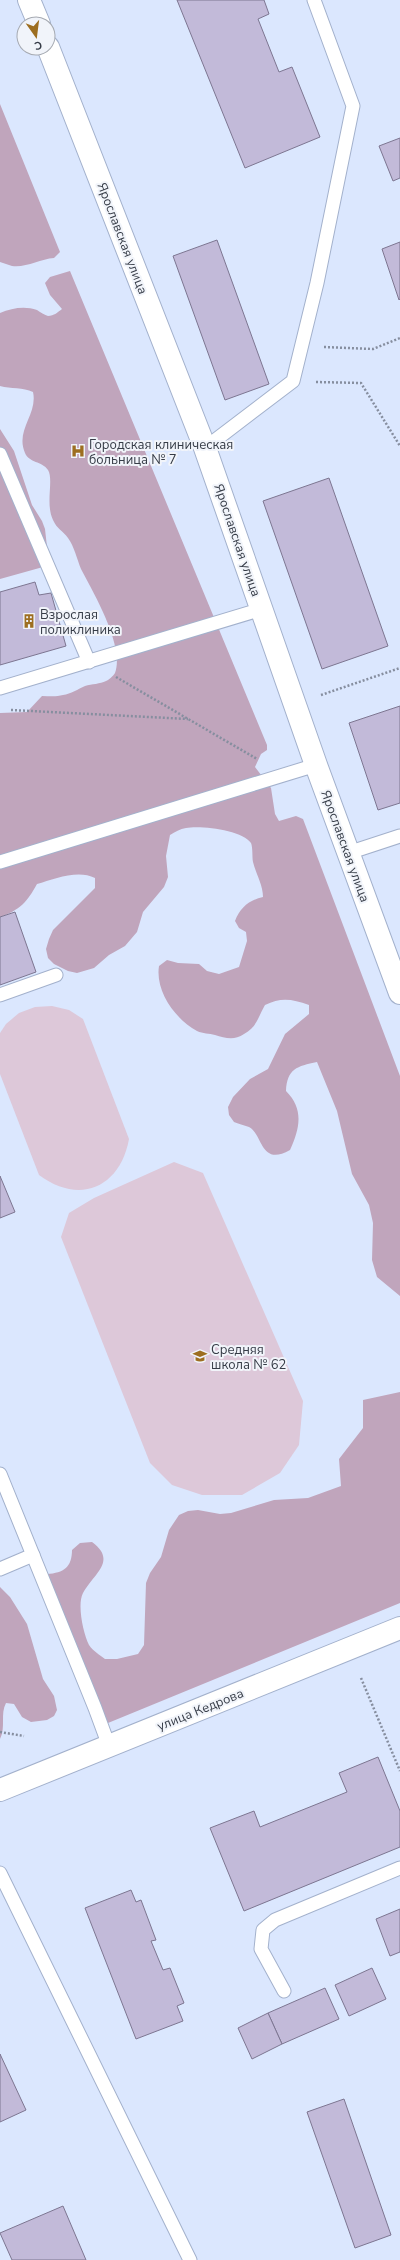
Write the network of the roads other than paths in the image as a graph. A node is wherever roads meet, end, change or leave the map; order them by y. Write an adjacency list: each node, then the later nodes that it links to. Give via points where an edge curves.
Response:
1 (314, 0): 3 (lane, via 353,106 302,346 293,381)
2 (52, 56): 3 (street, Ярославская улица)
3 (205, 448): 5 (street, Ярославская улица)
4 (0, 454): 6 (lane)
5 (262, 609): 6 (lane); 8 (street, Ярославская улица)
6 (89, 662): 7 (lane)
7 (0, 688)
8 (316, 765): 10 (street, Ярославская улица); 11 (lane)
9 (400, 836): 10 (lane)
10 (348, 853): 13 (street, Ярославская улица)
11 (0, 862)
12 (56, 975): 14 (lane)
13 (400, 993)
14 (0, 994)
15 (0, 1474): 16 (lane)
16 (34, 1555): 17 (lane); 19 (lane)
17 (0, 1569)
18 (400, 1628): 19 (street, улица Кедрова)
19 (108, 1746): 20 (street, улица Кедрова)
20 (0, 1790)
21 (400, 1868): 23 (lane, via 275,1920 263,1930 261,1948)
22 (0, 1873): 24 (lane)
23 (284, 1991)
24 (190, 2260)

